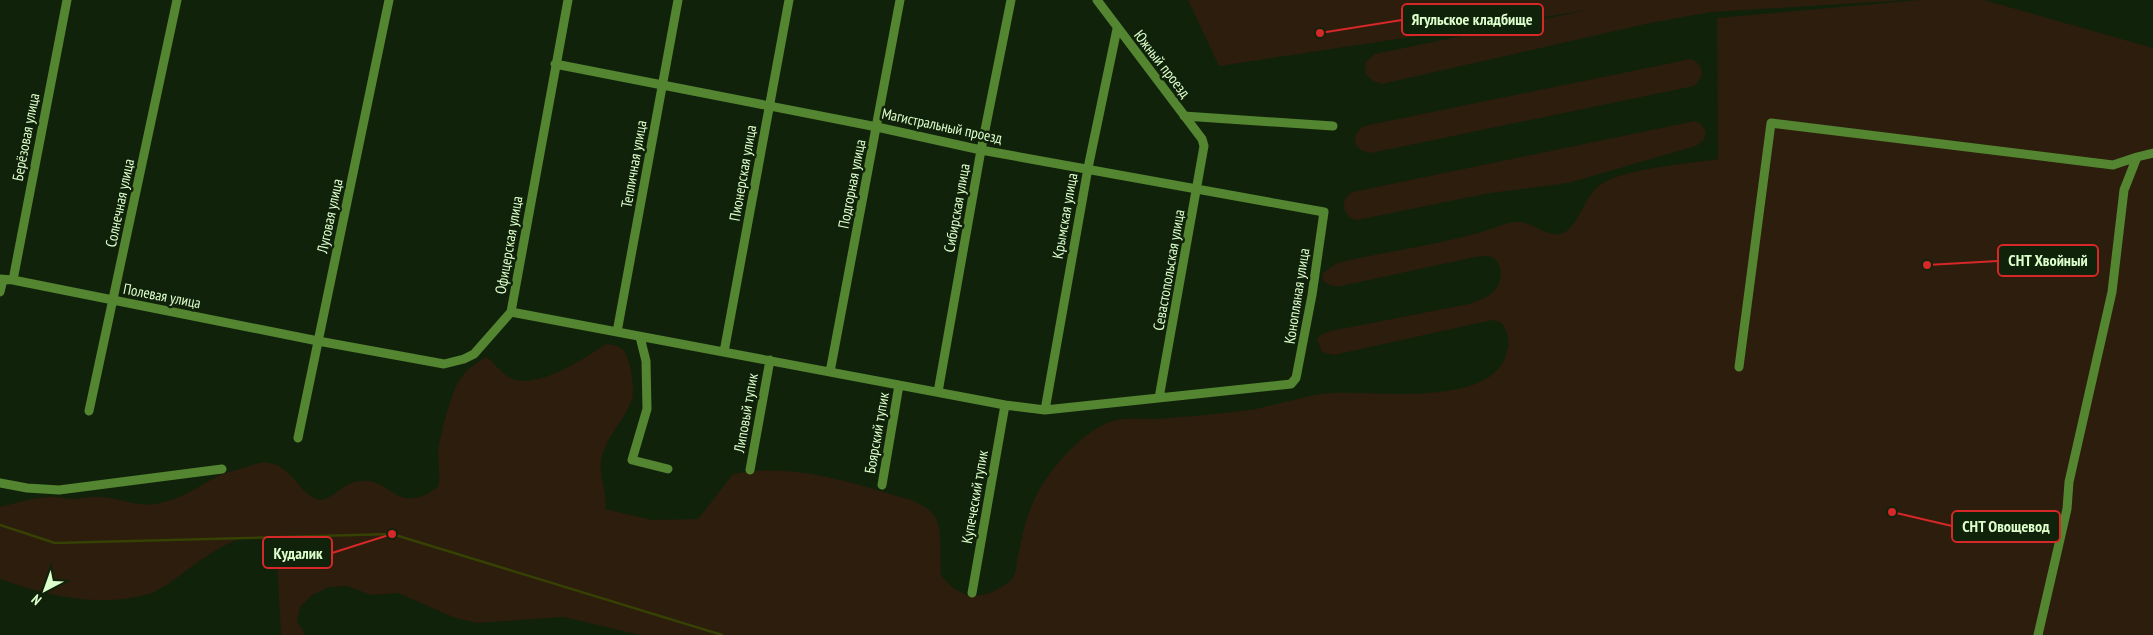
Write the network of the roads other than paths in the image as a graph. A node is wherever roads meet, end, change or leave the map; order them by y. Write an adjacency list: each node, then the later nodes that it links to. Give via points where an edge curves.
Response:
1 (67, 0): 25 (street, Берёзовая улица)
2 (177, 0): 27 (street, Солнечная улица)
3 (389, 0): 31 (street, Луговая улица)
4 (568, 0): 11 (street, Офицерская улица)
5 (678, 0): 12 (street, Тепличная улица)
6 (789, 0): 13 (street, Пионерская улица)
7 (900, 0): 16 (street, Подгорная улица)
8 (1011, 0): 18 (street, Сибирская улица)
9 (1097, 0): 10 (street, Южный проезд)
10 (1117, 29): 14 (street, Южный проезд); 21 (street, Крымская улица)
11 (556, 64): 12 (street, Магистральный проезд); 28 (street, Офицерская улица)
12 (662, 86): 13 (street, Магистральный проезд); 29 (street, Тепличная улица)
13 (769, 106): 16 (street, Магистральный проезд); 32 (street, Пионерская улица)
14 (1184, 116): 15 (street); 17 (street, Южный проезд)
15 (1333, 126)
16 (877, 127): 18 (street, Магистральный проезд); 35 (street, Подгорная улица)
17 (1204, 146): 22 (street, Севастопольская улица)
18 (981, 150): 21 (street, Магистральный проезд); 37 (street, Сибирская улица)
19 (2153, 153): 20 (street)
20 (2137, 157): 34 (street, via 2112,165 1771,123); 49 (street, via 2124,190 2112,292)
21 (1088, 168): 22 (street, Магистральный проезд); 40 (street, Крымская улица)
22 (1197, 188): 23 (street, Магистральный проезд); 38 (street, Севастопольская улица)
23 (1324, 212): 38 (street, Конопляная улица, via 1300,362 1293,383)
24 (1, 280): 25 (street, Полевая улица); 26 (street)
25 (13, 280): 27 (street, Полевая улица)
26 (0, 292)
27 (114, 300): 31 (street, Полевая улица); 41 (street, Солнечная улица)
28 (511, 312): 29 (street); 31 (street, Офицерская улица, via 474,354 464,360 444,364)
29 (617, 332): 30 (street)
30 (640, 337): 32 (street); 43 (street, via 646,361 647,409 632,460)
31 (318, 342): 42 (street, Луговая улица)
32 (724, 352): 33 (street)
33 (770, 360): 35 (street); 45 (street, Липовый тупик)
34 (1739, 367)
35 (830, 372): 36 (street)
36 (899, 385): 37 (street); 47 (street, Боярский тупик)
37 (938, 392): 39 (street)
38 (1159, 398): 40 (street)
39 (1005, 405): 40 (street); 48 (street, Купеческий тупик)
40 (1045, 410)
41 (89, 411)
42 (298, 438)
43 (668, 468)
44 (222, 469): 46 (street, via 59,490)
45 (750, 470)
46 (0, 483)
47 (882, 485)
48 (972, 593)
49 (2038, 635)

